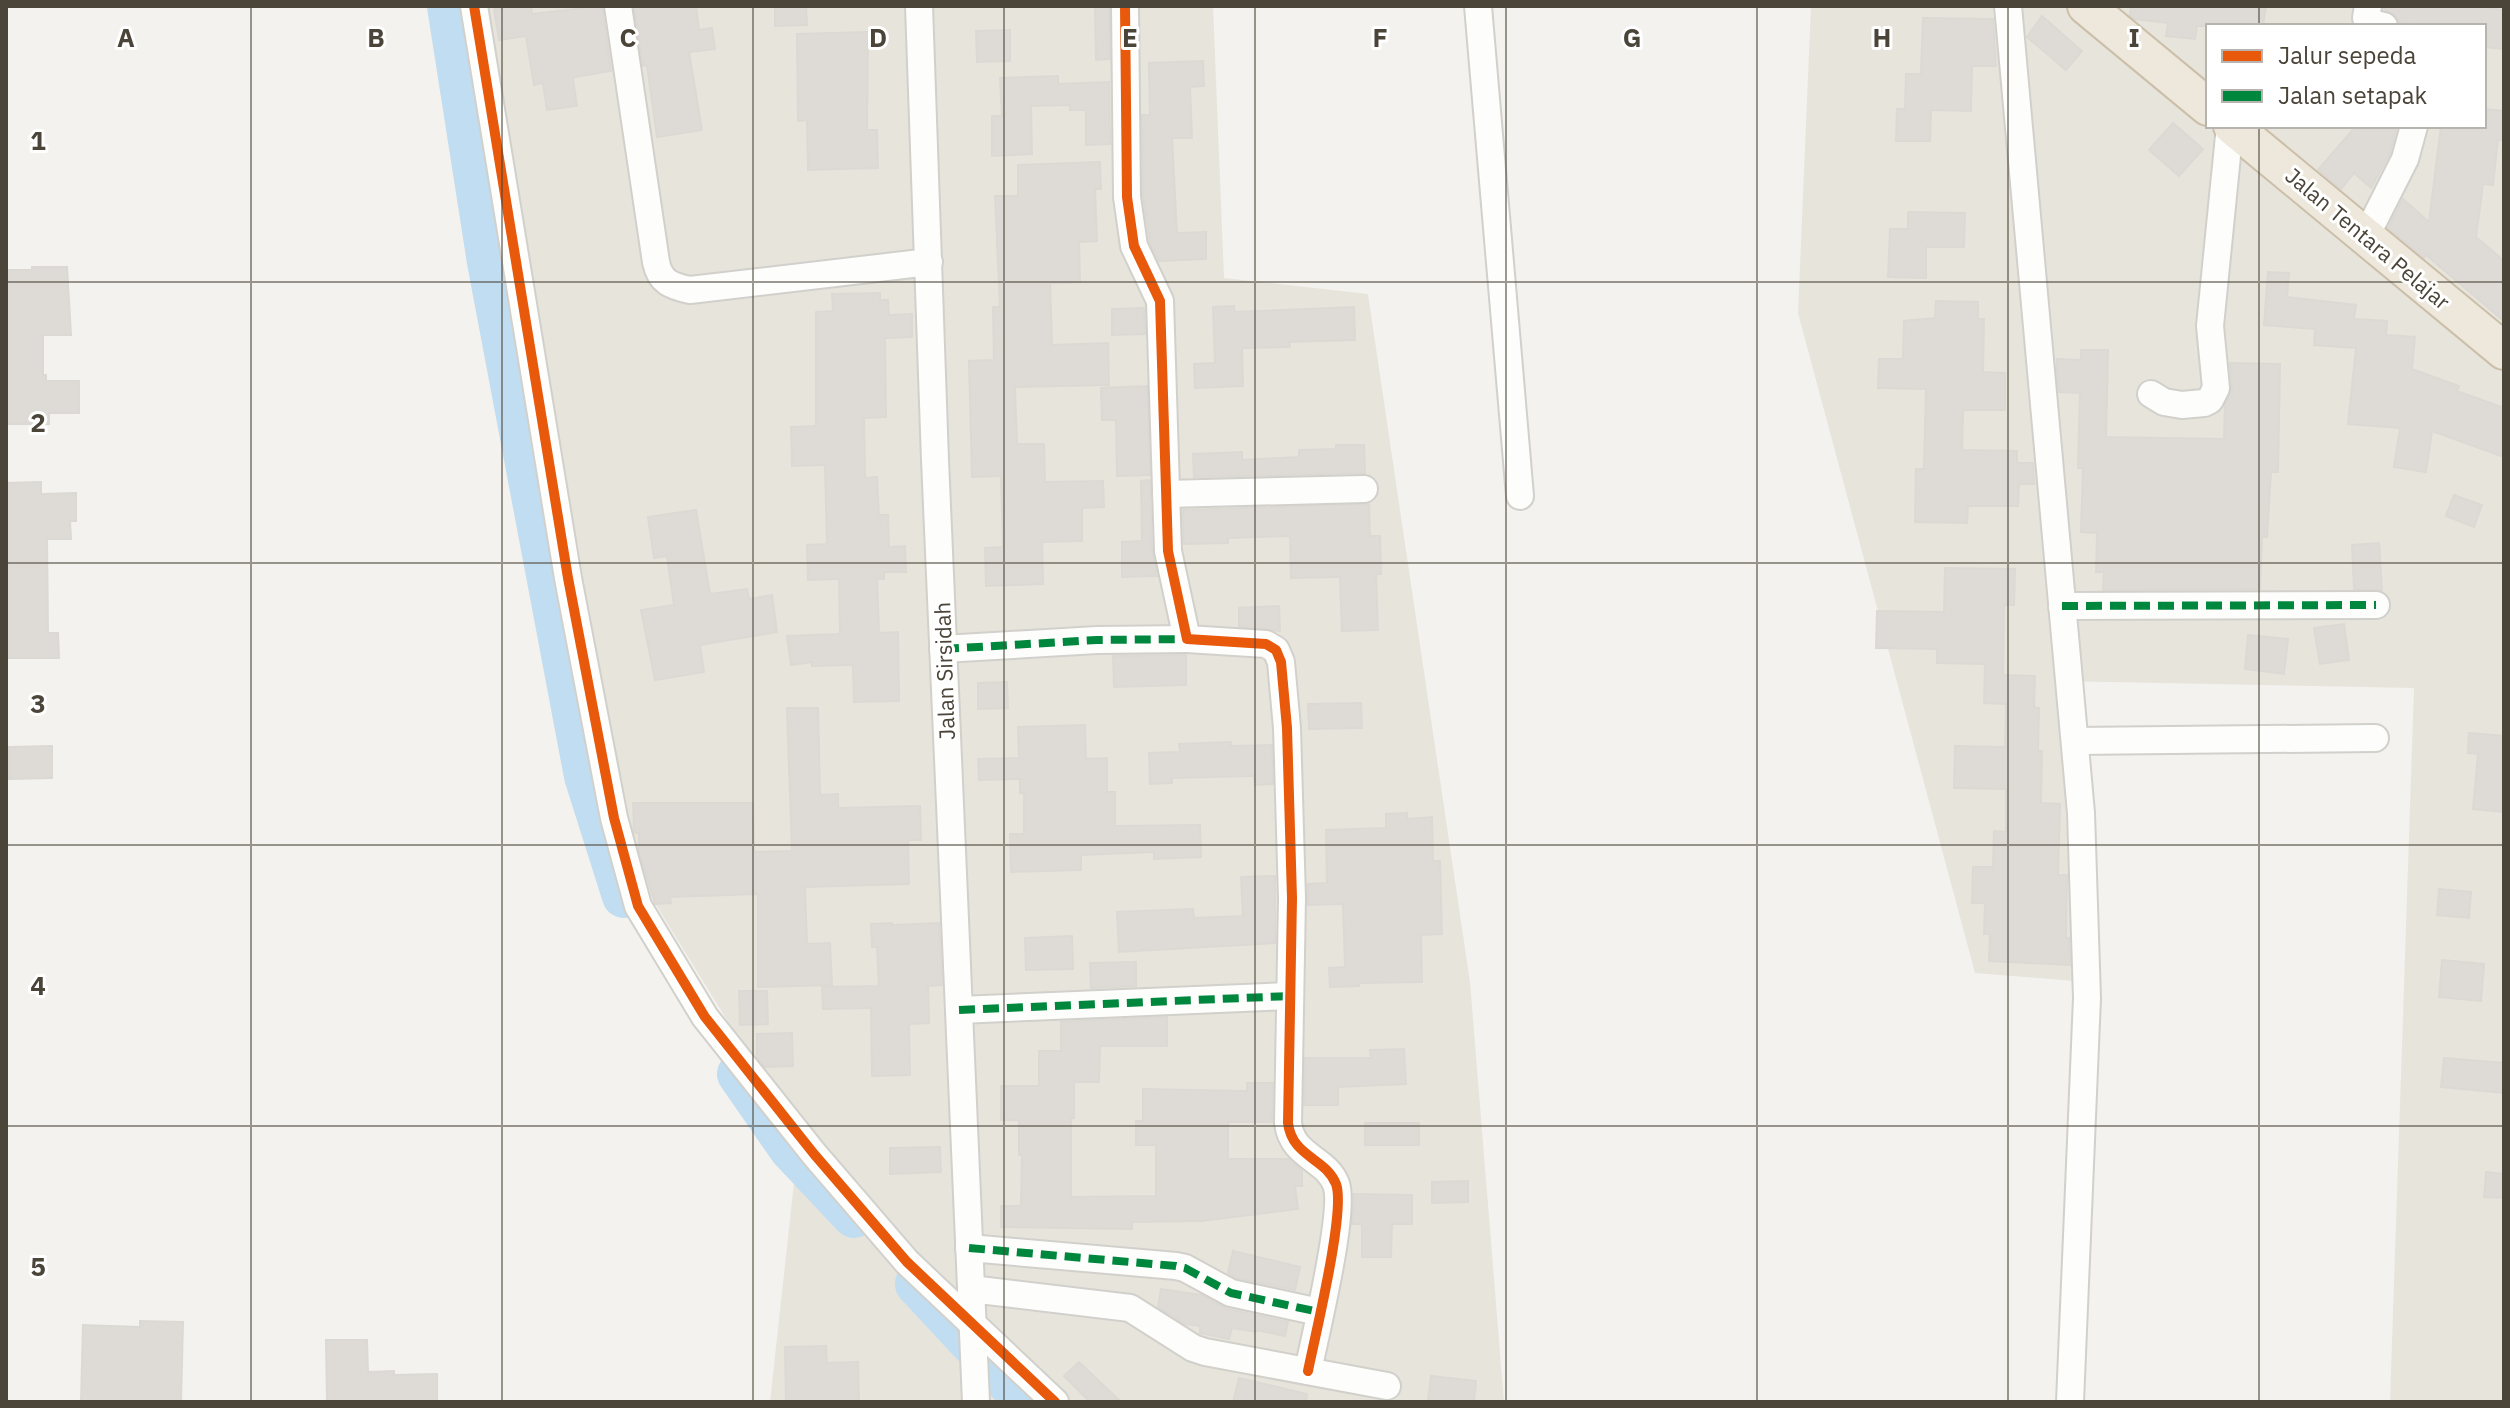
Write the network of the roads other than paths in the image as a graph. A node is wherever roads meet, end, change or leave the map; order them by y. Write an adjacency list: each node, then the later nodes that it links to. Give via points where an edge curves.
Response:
1 (474, 6): 32 (street, via 568,578 614,818 638,906 705,1017 744,1067 907,1262)
2 (618, 6): 15 (street, via 656,262 666,283 690,290)
3 (919, 6): 15 (street, Jalan Sirsidah)
4 (1125, 6): 19 (street, via 1127,197 1134,246 1160,301)
5 (1478, 6): 20 (street)
6 (2008, 6): 22 (street)
7 (2086, 6): 10 (highway)
8 (2368, 6): 9 (street, via 2366,18)
9 (2376, 24)
10 (2206, 105)
11 (2231, 128): 17 (street, via 2210,326 2216,388 2204,403 2164,402)
12 (2233, 128): 14 (highway, Jalan Tentara Pelajar)
13 (2413, 128): 14 (street, via 2405,159)
14 (2366, 236): 16 (highway, Jalan Tentara Pelajar)
15 (929, 262): 24 (street, Jalan Sirsidah)
16 (2504, 351)
17 (2151, 394)
18 (1364, 489): 19 (street)
19 (1166, 494): 23 (street, via 1168,551)
20 (1520, 496)
21 (2376, 605): 22 (street)
22 (2062, 606): 26 (street)
23 (1187, 639): 24 (street); 27 (street, via 1266,644 1281,662 1292,867)
24 (943, 649): 28 (street, Jalan Sirsidah)
25 (2375, 738): 26 (street)
26 (2075, 741): 37 (street, via 2087,998)
27 (1290, 996): 28 (street); 31 (street, via 1289,1130 1297,1146 1332,1176 1339,1195)
28 (959, 1010): 29 (street, Jalan Sirsidah)
29 (969, 1248): 30 (street, Jalan Sirsidah); 31 (street, via 1176,1266 1231,1293)
30 (971, 1289): 32 (street, Jalan Sirsidah); 33 (street, via 1130,1308 1193,1348)
31 (1319, 1312): 33 (street)
32 (973, 1330): 35 (street, Jalan Sirsidah); 36 (street)
33 (1308, 1371): 34 (street)
34 (1387, 1386)
35 (976, 1393)
36 (1055, 1402)
37 (2070, 1402)

